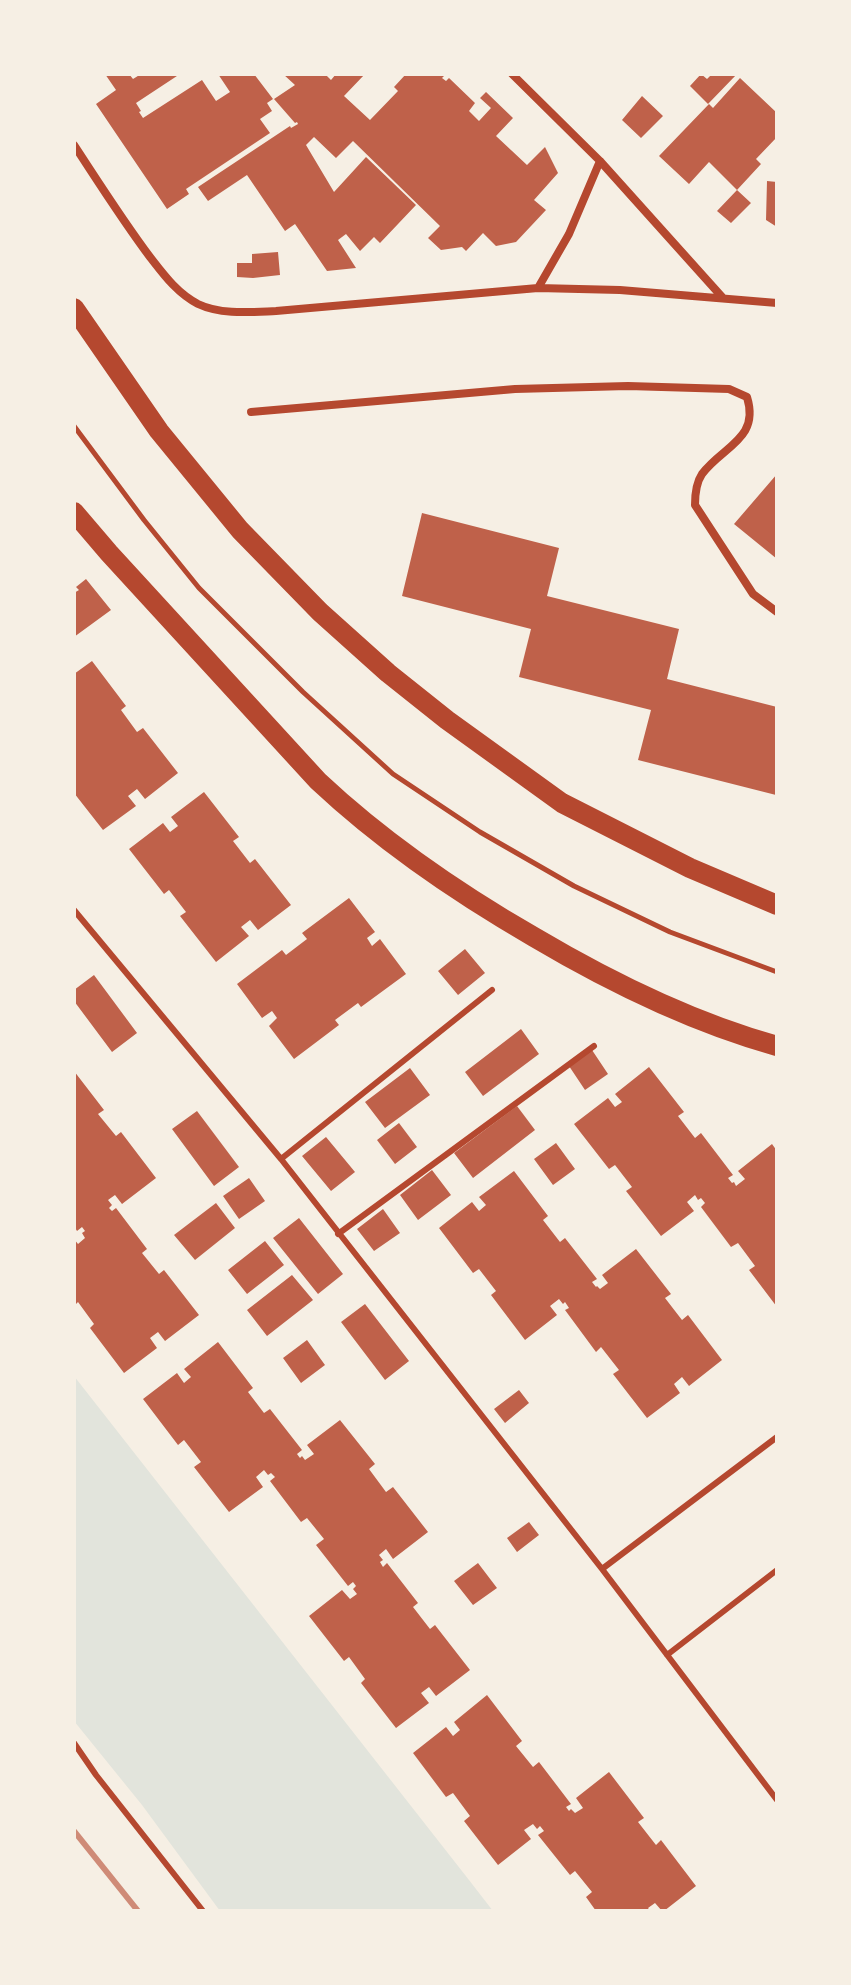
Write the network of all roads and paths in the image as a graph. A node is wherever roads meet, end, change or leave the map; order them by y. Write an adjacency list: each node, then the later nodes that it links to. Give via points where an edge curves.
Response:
1 (512, 74): 3 (street)
2 (74, 145): 4 (street, via 169,281 200,305 276,311)
3 (600, 161): 4 (street, via 569,234); 5 (street)
4 (538, 288): 5 (street)
5 (724, 299): 6 (street)
6 (777, 303)
7 (74, 308): 12 (main road, via 159,431 240,530 388,673 562,803)
8 (251, 412): 11 (street, via 515,389 729,389 747,397 752,412 745,433 701,475 695,505 753,594)
9 (74, 426): 14 (path, via 199,588 393,774 574,886 670,932)
10 (74, 512): 17 (main road, via 318,781 429,872 590,970 672,1008)
11 (777, 612)
12 (777, 905)
13 (74, 910): 18 (lane)
14 (777, 972)
15 (492, 990): 18 (lane)
16 (594, 1046): 19 (lane)
17 (777, 1046)
18 (281, 1159): 19 (lane)
19 (338, 1234): 21 (lane)
20 (777, 1437): 21 (lane)
21 (602, 1569): 23 (lane)
22 (777, 1570): 23 (lane)
23 (667, 1655): 25 (lane)
24 (74, 1743): 26 (lane)
25 (777, 1800)
26 (203, 1911)

